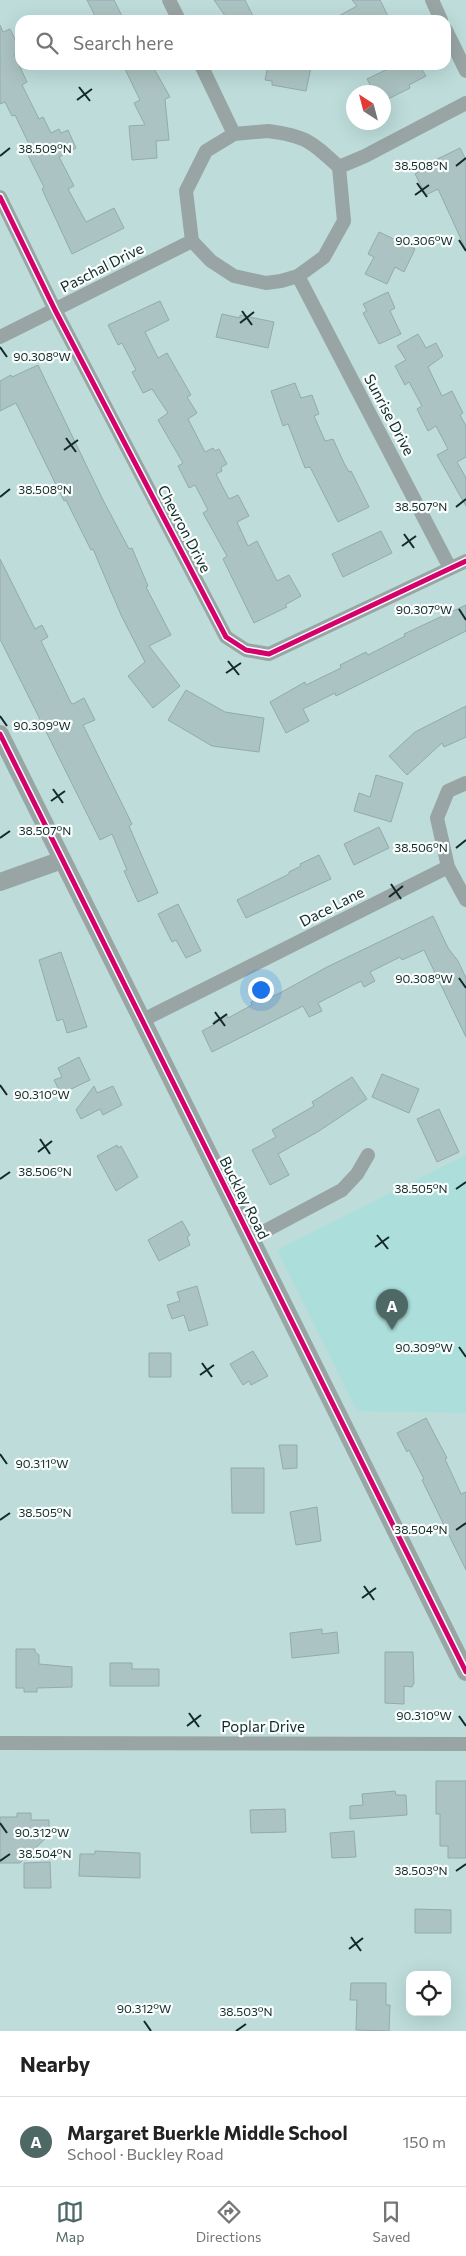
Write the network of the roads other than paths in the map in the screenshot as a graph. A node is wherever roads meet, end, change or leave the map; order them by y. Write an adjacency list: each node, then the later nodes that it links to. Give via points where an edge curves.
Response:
1 (169, 0): 3 (street)
2 (432, 0): 4 (street)
3 (176, 15)
4 (439, 15)
5 (451, 40): 7 (street)
6 (202, 70): 9 (street)
7 (466, 71)
8 (466, 104): 10 (street)
9 (234, 134): 10 (street, via 268,130 296,135 315,145); 12 (street, via 206,152 186,191)
10 (338, 167): 13 (street, via 344,221 324,257)
11 (0, 197): 14 (street, Chevron Drive)
12 (192, 241): 13 (street, via 211,261 234,276 266,283); 14 (street, Paschal Drive)
13 (298, 276): 17 (street, Sunrise Drive)
14 (55, 310): 15 (street, Paschal Drive); 17 (street, Chevron Drive, via 226,637 246,650 269,654)
15 (0, 337)
16 (466, 561): 17 (street, Chevron Drive)
17 (450, 568)
18 (0, 734): 20 (street, Buckley Road)
19 (466, 783): 21 (street, via 448,791 437,818)
20 (62, 860): 22 (street); 24 (street, Buckley Road)
21 (448, 867): 23 (street); 24 (street, Dace Lane)
22 (0, 882)
23 (466, 900)
24 (142, 1021): 26 (street, Buckley Road)
25 (368, 1156): 26 (street, via 342,1190)
26 (250, 1239): 27 (street, Buckley Road)
27 (466, 1672)
28 (0, 1743): 29 (street, Poplar Drive)
29 (466, 1744)

